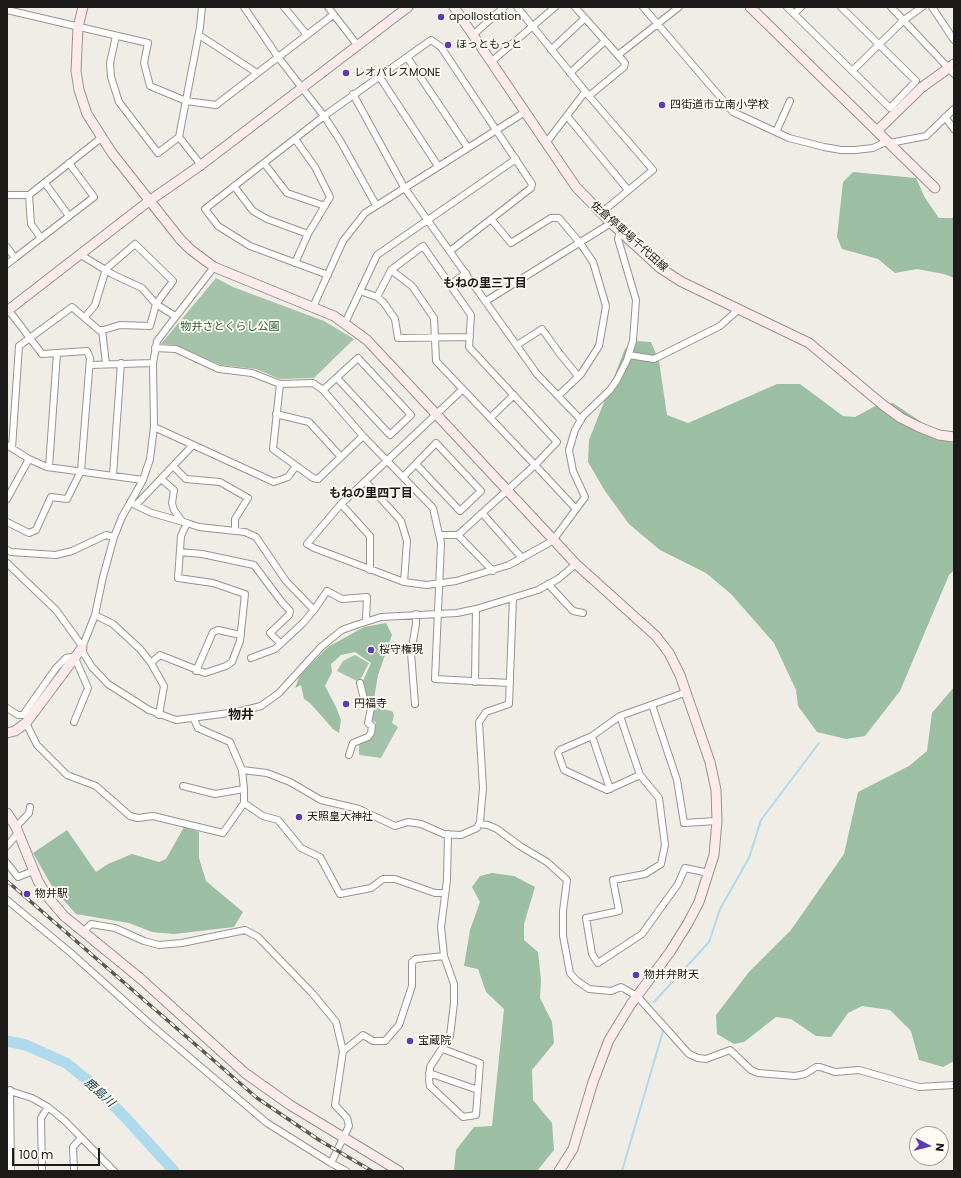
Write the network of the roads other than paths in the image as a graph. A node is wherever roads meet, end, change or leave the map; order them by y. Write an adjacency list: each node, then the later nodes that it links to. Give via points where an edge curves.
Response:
1 (83, 7): 27 (street)
2 (202, 7): 29 (street)
3 (244, 7): 39 (street)
4 (284, 7): 30 (street)
5 (328, 7): 23 (street)
6 (408, 7): 36 (street)
7 (454, 7): 31 (street, 佐倉停車場千代田線)
8 (504, 7): 31 (street)
9 (517, 7): 28 (street)
10 (555, 7): 28 (street)
11 (575, 7): 24 (street)
12 (643, 7): 26 (street)
13 (679, 7): 26 (street)
14 (750, 7): 59 (street)
15 (787, 7): 22 (street)
16 (801, 7): 22 (street)
17 (840, 7): 35 (street)
18 (891, 7): 25 (street)
19 (922, 7): 25 (street)
20 (932, 7): 33 (street)
21 (7, 10): 27 (street)
22 (794, 14): 43 (street)
23 (333, 15): 30 (street); 36 (street)
24 (585, 18): 34 (street); 37 (street)
25 (904, 20): 35 (street); 42 (street)
26 (657, 24): 38 (street); 60 (street, via 733,112)
27 (78, 27): 32 (street); 62 (street, via 76,71 79,90 87,114)
28 (532, 27): 37 (street); 41 (street)
29 (199, 35): 44 (street); 50 (street)
30 (307, 35): 39 (street)
31 (473, 35): 41 (street, 佐倉停車場千代田線)
32 (116, 36): 50 (street, via 148,43 144,62 150,86); 61 (street, via 110,63 111,77 119,102 158,153)
33 (954, 40)
34 (605, 41): 38 (street); 45 (street)
35 (879, 45): 43 (street); 43 (street, via 916,81 890,108)
36 (358, 46): 47 (street)
37 (551, 50): 45 (street)
38 (618, 55): 49 (street, via 625,63 624,67)
39 (278, 57): 44 (street); 47 (street)
40 (407, 57): 46 (street); 58 (street, via 431,40 441,47); 66 (street)
41 (491, 62): 53 (street, 佐倉停車場千代田線)
42 (952, 68): 59 (street, via 921,88)
43 (852, 71)
44 (257, 73): 50 (street, via 216,106)
45 (570, 73): 49 (street)
46 (379, 76): 48 (street); 71 (street)
47 (303, 88): 54 (street); 70 (street)
48 (354, 94): 54 (street); 74 (street)
49 (587, 94): 55 (street); 76 (street, via 653,170)
50 (186, 101): 61 (street)
51 (790, 101): 60 (street)
52 (954, 109): 56 (street)
53 (525, 112): 58 (street); 65 (street, 佐倉停車場千代田線)
54 (324, 116): 63 (street); 80 (street)
55 (567, 116): 65 (street); 76 (street)
56 (945, 117): 57 (street); 64 (street, via 926,136)
57 (954, 129)
58 (496, 130): 66 (street); 67 (street)
59 (877, 131): 64 (street)
60 (776, 132): 64 (street, via 841,150 873,148)
61 (179, 137): 70 (street)
62 (102, 138): 69 (street); 79 (street)
63 (295, 139): 68 (street); 81 (street, via 330,194)
64 (889, 142): 75 (street)
65 (546, 143): 82 (street, 佐倉停車場千代田線, via 576,187)
66 (468, 148): 71 (street)
67 (516, 159): 84 (street, via 532,182 532,186); 85 (street)
68 (264, 163): 73 (street); 81 (street, via 287,193)
69 (69, 164): 72 (street); 83 (street, via 94,197)
70 (201, 165): 79 (street)
71 (438, 166): 74 (street)
72 (45, 183): 78 (street); 83 (street)
73 (234, 186): 88 (street, via 254,211 267,219); 95 (street, via 205,208 216,224 250,246)
74 (404, 188): 80 (street); 85 (street)
75 (935, 188)
76 (628, 190): 82 (street)
77 (7, 195): 78 (street)
78 (29, 195): 89 (street, via 31,224)
79 (149, 201): 93 (street); 97 (street, via 180,239)
80 (376, 205): 101 (street, via 350,230)
81 (325, 206): 88 (street)
82 (601, 213): 86 (street, 佐倉停車場千代田線)
83 (69, 216): 89 (street)
84 (491, 219): 90 (street, via 511,243 551,218 557,217); 92 (street)
85 (428, 220): 92 (street); 103 (street, via 377,255)
86 (611, 223): 87 (street, 佐倉停車場千代田線); 90 (street)
87 (620, 232): 109 (street, 佐倉停車場千代田線, via 667,273); 120 (street, via 618,239 636,300 634,334)
88 (308, 234): 95 (street)
89 (41, 238): 94 (street)
90 (580, 243): 105 (street); 125 (street, via 593,262 606,306 599,346)
91 (7, 247): 94 (street)
92 (450, 250): 100 (street)
93 (81, 255): 98 (street); 108 (street)
94 (15, 258): 96 (street)
95 (295, 263): 101 (street)
96 (7, 264)
97 (214, 266): 107 (street); 110 (street)
98 (106, 269): 106 (street, via 142,288); 106 (street, via 135,244 173,282); 111 (street, via 95,305)
99 (391, 270): 102 (street, via 423,246); 104 (street); 114 (street, via 412,286 434,318)
100 (466, 273): 102 (street); 105 (street)
101 (328, 275): 107 (street)
102 (450, 285): 115 (street, via 471,315)
103 (360, 290): 104 (street); 112 (street)
104 (377, 297): 114 (street, via 395,319 398,338)
105 (486, 302): 117 (street)
106 (156, 304): 110 (street); 113 (street, via 150,326 120,325)
107 (313, 307): 112 (street)
108 (7, 309): 116 (street)
109 (739, 309): 120 (street, via 720,326 654,359); 140 (street, 佐倉停車場千代田線, via 809,344 901,418 926,430)
110 (175, 316): 118 (street, via 157,341)
111 (84, 317): 113 (street); 116 (street, via 72,307)
112 (345, 323): 135 (street, via 378,351)
113 (102, 330): 123 (street)
114 (435, 337): 115 (street); 128 (street, via 436,361)
115 (470, 337): 130 (street, via 470,347)
116 (29, 339): 119 (street, via 42,354); 133 (street, via 19,346)
117 (517, 345): 125 (street, via 542,330); 131 (street)
118 (155, 348): 122 (street); 127 (street, via 176,349 219,369 252,373)
119 (57, 353): 124 (street, via 87,351); 150 (street)
120 (629, 355): 137 (street, via 610,390)
121 (121, 363): 122 (street); 123 (street); 152 (street)
122 (153, 363): 138 (street)
123 (106, 364): 124 (street)
124 (90, 365): 151 (street)
125 (578, 376): 131 (street)
126 (337, 378): 126 (street, via 358,358 411,415 390,435); 129 (street)
127 (280, 384): 129 (street, via 313,383); 134 (street)
128 (463, 389): 135 (street); 136 (street)
129 (323, 390): 139 (street)
130 (514, 395): 136 (street); 147 (street, via 557,442)
131 (558, 396): 137 (street)
132 (7, 414): 133 (street)
133 (14, 414): 142 (street)
134 (276, 414): 143 (street, via 309,422); 149 (street, via 273,449)
135 (437, 414): 145 (street); 159 (street)
136 (490, 418): 147 (street)
137 (581, 420): 163 (street, via 569,450 573,471 585,497)
138 (154, 427): 141 (street); 155 (street, via 150,459)
139 (363, 436): 143 (street); 145 (street)
140 (954, 437)
141 (192, 446): 148 (street); 149 (street, via 276,483 288,477)
142 (10, 447): 144 (street)
143 (341, 457): 149 (street, via 316,479)
144 (29, 460): 150 (street); 158 (street)
145 (387, 460): 153 (street); 156 (street)
146 (416, 464): 146 (street, via 436,443 481,491 460,512); 153 (street)
147 (534, 465): 159 (street); 163 (street)
148 (173, 466): 154 (street); 167 (street, via 186,479 220,482 248,498 235,519)
149 (296, 466)
150 (49, 467): 151 (street)
151 (81, 471): 152 (street); 165 (street, via 67,499 52,497 36,530 29,533)
152 (114, 475): 155 (street)
153 (404, 476): 168 (street, via 433,508)
154 (162, 479): 161 (street); 166 (street, via 174,490 174,510)
155 (143, 480): 161 (street)
156 (364, 481): 162 (street); 179 (street, via 401,521 407,540)
157 (7, 485): 158 (street)
158 (13, 489): 160 (street)
159 (507, 489): 164 (street); 171 (street)
160 (7, 499)
161 (133, 504): 166 (street, via 152,513); 170 (street)
162 (341, 504): 177 (street, via 370,536); 177 (street, via 307,544)
163 (576, 509): 171 (street)
164 (482, 512): 169 (street); 174 (street)
165 (7, 522)
166 (184, 522): 167 (street, via 199,527); 173 (street)
167 (235, 530): 184 (street, via 256,538 286,582)
168 (441, 535): 169 (street); 180 (street)
169 (458, 535): 178 (street)
170 (114, 536): 172 (street, via 106,535 72,551 56,555); 188 (street)
171 (554, 539): 174 (street); 176 (street)
172 (7, 551)
173 (180, 552): 190 (street, via 178,578 212,583 245,594); 191 (street, via 254,565 290,610 270,633)
174 (522, 558): 178 (street)
175 (7, 563): 192 (street, via 56,610)
176 (576, 564): 181 (street); 200 (street, via 656,636 669,653)
177 (370, 570): 179 (street)
178 (492, 571): 180 (street)
179 (404, 582): 180 (street)
180 (439, 584): 187 (street)
181 (548, 584): 182 (street); 185 (street, via 573,611)
182 (512, 598): 183 (street); 199 (street)
183 (476, 609): 187 (street, via 457,614); 197 (street)
184 (314, 610): 189 (street, via 327,591 342,599 366,597); 191 (street)
185 (583, 613)
186 (416, 614): 187 (street); 189 (street); 201 (street, via 411,653)
187 (437, 615): 197 (street, via 435,679)
188 (96, 616): 192 (street); 195 (street, via 114,624)
189 (366, 621): 206 (street, via 342,630 321,647 279,693 261,706)
190 (241, 636): 196 (street, via 232,662 205,673); 196 (street, via 218,630 213,632)
191 (280, 643): 194 (street, via 276,649)
192 (82, 648): 193 (street); 204 (street, via 92,667 108,684)
193 (75, 657): 203 (street, via 66,658 56,668 22,715 18,716); 207 (street, via 88,688); 208 (street)
194 (251, 658)
195 (151, 663): 196 (street, via 160,655); 204 (street, via 164,686)
196 (196, 671)
197 (475, 682): 199 (street)
198 (360, 683): 211 (street, via 364,699 371,708 368,723 372,726 371,733 368,737 353,743)
199 (510, 683): 223 (street, via 509,704 486,712 479,722 483,788)
200 (687, 692): 202 (street); 222 (street, via 710,762 716,790)
201 (415, 704)
202 (652, 705): 205 (street); 222 (street, via 677,780 684,823)
203 (7, 708)
204 (159, 715): 206 (street, via 176,720)
205 (620, 716): 210 (street); 215 (street)
206 (194, 719): 214 (street, via 198,728 230,742)
207 (74, 722)
208 (26, 723): 209 (street, via 16,732); 213 (street, via 37,745)
209 (7, 733)
210 (592, 736): 218 (street); 218 (street, via 558,753 564,770 607,790)
211 (349, 755)
212 (51, 768): 213 (street)
213 (60, 768): 219 (street, via 67,775 96,786 130,816 138,818 152,816 223,833)
214 (242, 770): 217 (street); 225 (street, via 267,773 290,782 321,800 359,809 395,826 408,822)
215 (640, 775): 218 (street); 229 (street, via 658,798 664,828 664,857 662,864 645,874 613,880 619,911 586,918 592,954 598,963 642,934 678,884 685,868)
216 (183, 786): 217 (street, via 215,794)
217 (244, 789): 219 (street)
218 (610, 789)
219 (244, 803): 230 (street, via 263,816 278,820 301,848 320,857 340,894 371,888 383,879 395,879 434,893)
220 (30, 807): 224 (street, via 29,813)
221 (7, 813): 224 (street)
222 (717, 821): 229 (street, via 714,855)
223 (479, 824): 225 (street, via 466,834); 234 (street, via 497,829 547,862 567,880 563,911 564,936 570,973 576,980 590,989 611,991 621,987)
224 (17, 830): 226 (street); 228 (street)
225 (448, 834): 230 (street)
226 (7, 846)
227 (7, 863): 228 (street, via 18,877)
228 (33, 871): 232 (street, via 47,896 64,916)
229 (709, 873): 234 (street, via 700,902 688,924)
230 (445, 893): 233 (street, via 441,926)
231 (7, 900): 244 (street, via 267,1123)
232 (83, 932): 236 (street, via 91,924 115,928 159,945 245,930 258,937 326,1009 336,1022); 243 (street, via 141,979 245,1073)
233 (444, 956): 235 (street, via 455,992 450,1036); 236 (street, via 416,959 412,962 412,986 399,1024 385,1041 373,1041 363,1035)
234 (637, 996): 238 (street, via 689,1054 698,1058 710,1058 730,1050 751,1070 758,1073 795,1076 820,1067 835,1072 859,1070 919,1087); 251 (street, via 609,1040 593,1082 573,1149)
235 (442, 1049): 237 (street); 240 (street, via 480,1063)
236 (343, 1051): 243 (street, via 334,1104 349,1122)
237 (429, 1073): 240 (street); 240 (street, via 430,1086 463,1117 476,1115)
238 (954, 1085)
239 (8, 1090): 241 (street, via 32,1098); 245 (street)
240 (478, 1090)
241 (48, 1107): 242 (street); 246 (street, via 41,1118)
242 (81, 1138): 247 (street, via 73,1147); 248 (street)
243 (344, 1139): 244 (street); 250 (street)
244 (331, 1163): 249 (street)
245 (11, 1171)
246 (42, 1171)
247 (74, 1171)
248 (114, 1171)
249 (346, 1171)
250 (399, 1171)
251 (558, 1171)

